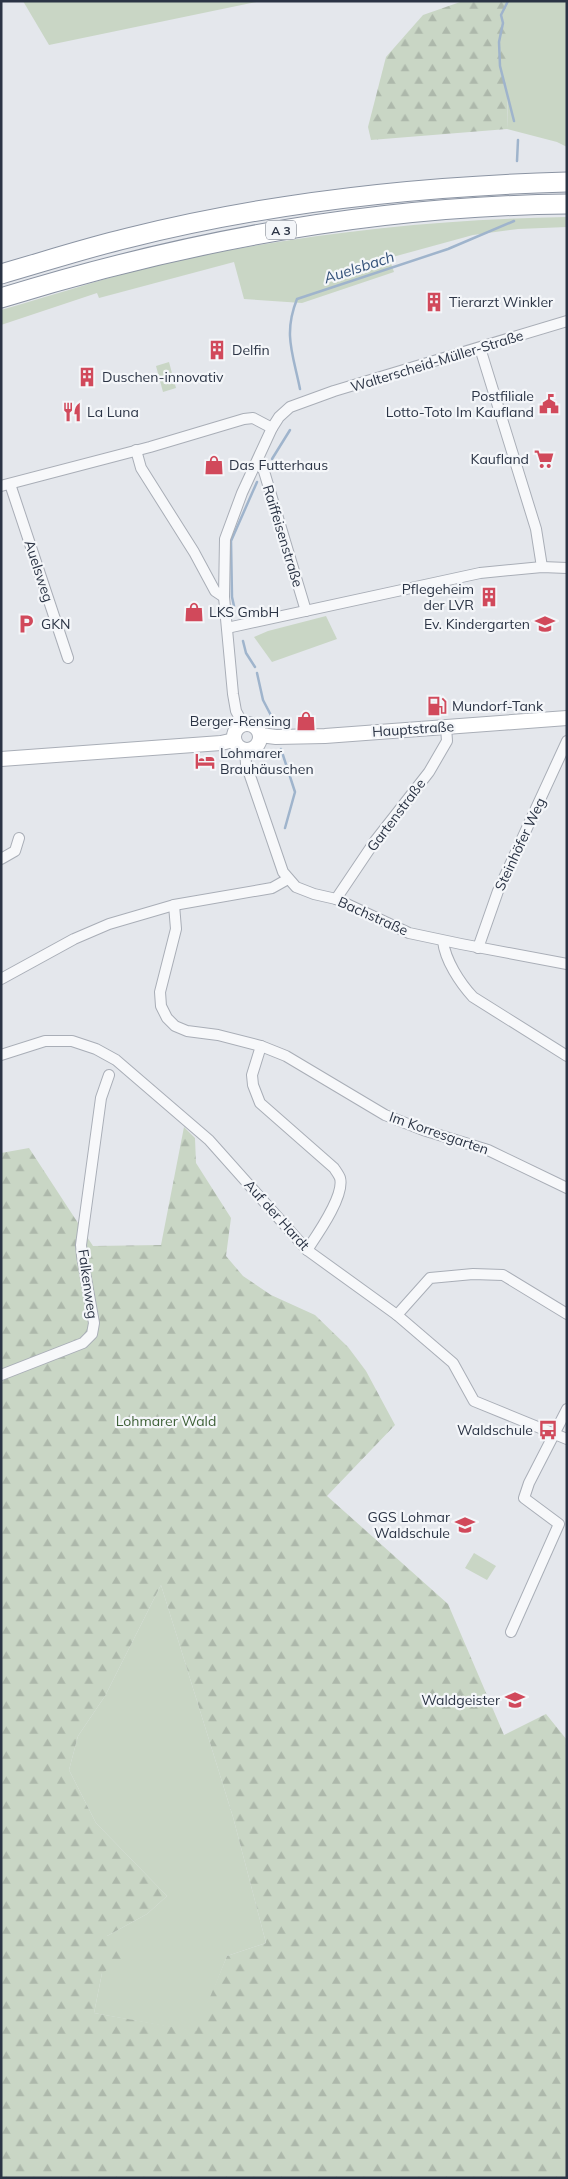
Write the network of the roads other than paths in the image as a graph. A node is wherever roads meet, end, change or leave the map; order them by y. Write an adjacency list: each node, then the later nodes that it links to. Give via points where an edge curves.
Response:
1 (567, 182): 3 (highway, A 3, via 455,186 297,205 129,238)
2 (567, 204): 4 (highway, A 3, via 456,208 301,226 136,259)
3 (1, 274)
4 (1, 298)
5 (567, 322): 6 (street, Walterscheid-Müller-Straße)
6 (480, 348): 7 (street, Walterscheid-Müller-Straße, via 290,406); 11 (street, via 536,529)
7 (272, 428): 8 (street, Auelsweg, via 253,418 244,419); 9 (street)
8 (136, 450): 10 (street, Auelsweg); 13 (street, via 140,468 215,591)
9 (256, 464): 13 (street, via 224,539); 14 (street, Raiffeisenstraße, via 263,468)
10 (5, 485): 16 (street, Auelsweg)
11 (542, 567): 12 (street); 14 (street, via 480,573)
12 (567, 568)
13 (224, 597): 15 (street)
14 (306, 611): 15 (street)
15 (228, 628): 18 (street, via 233,694)
16 (68, 658)
17 (567, 718): 19 (main road, Hauptstraße)
18 (243, 724): 20 (main road, via 253,725); 21 (main road, via 236,730)
19 (446, 727): 20 (main road, Hauptstraße, via 325,736); 28 (street, Gartenstraße, via 446,741 429,772 375,840)
20 (260, 735): 23 (main road, via 257,745)
21 (234, 740): 23 (main road); 24 (main road, via 221,744)
22 (567, 741): 31 (street, Steinhöfer Weg, via 498,891)
23 (245, 750): 27 (street, via 255,792)
24 (1, 759)
25 (19, 838): 26 (street, via 15,851)
26 (1, 859)
27 (288, 879): 28 (street, Bachstraße, via 296,887); 29 (street, via 272,888)
28 (336, 899): 30 (street, Bachstraße, via 397,929)
29 (174, 905): 33 (street, via 74,938); 34 (street, Im Korresgarten, via 176,929 160,992 161,1006 167,1018 187,1031)
30 (443, 941): 31 (street, Bachstraße); 36 (street, via 444,952 473,997)
31 (478, 948): 32 (street, Bachstraße)
32 (567, 964)
33 (1, 980)
34 (261, 1046): 38 (street, Im Korresgarten, via 286,1056 385,1115 488,1150); 39 (street, via 252,1075 260,1103 334,1168 340,1178 341,1188 330,1212)
35 (1, 1055): 39 (street, Auf der Hardt, via 45,1041 72,1041 116,1060 209,1140)
36 (567, 1056)
37 (109, 1075): 42 (street, Falkenweg, via 101,1098 82,1245 94,1323 92,1334 83,1343)
38 (567, 1188)
39 (307, 1250): 41 (street, Auf der Hardt)
40 (567, 1314): 41 (street, via 503,1275 473,1274 430,1278)
41 (397, 1315): 44 (street, Auf der Hardt, via 453,1363 474,1401)
42 (1, 1376)
43 (567, 1408): 44 (street)
44 (554, 1434): 45 (street, Auf der Hardt); 46 (street, via 524,1498 559,1524)
45 (567, 1439)
46 (511, 1632)

